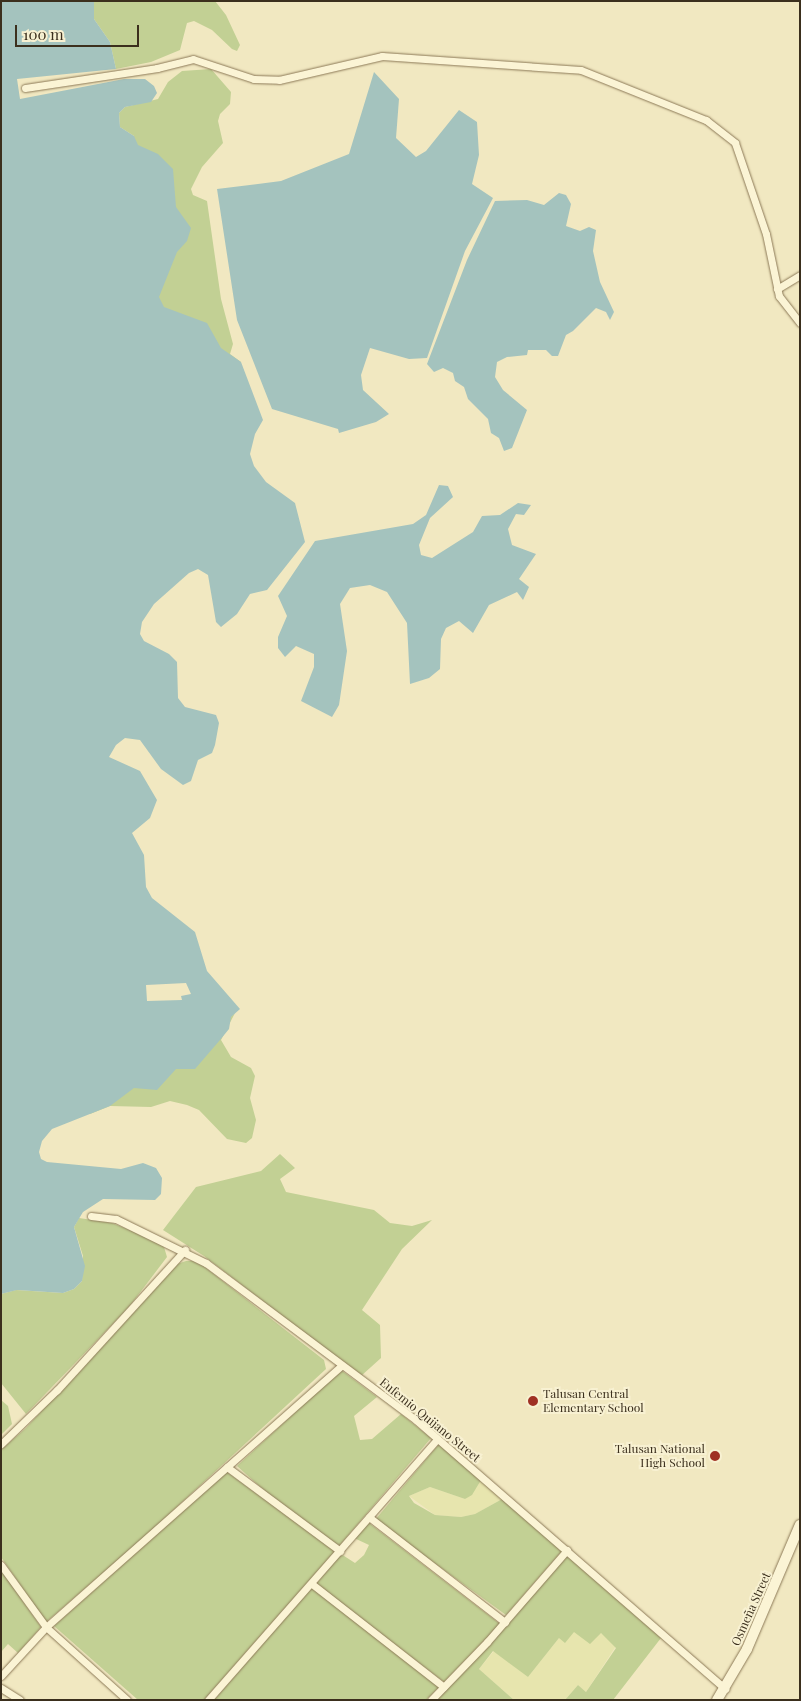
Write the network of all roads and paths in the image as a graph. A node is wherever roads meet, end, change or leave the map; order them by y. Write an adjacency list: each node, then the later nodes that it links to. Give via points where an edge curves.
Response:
1 (25, 88): 3 (street, via 158,68 192,59 254,79 280,80 382,56 581,70 706,120 735,143 766,234)
2 (800, 275): 3 (street)
3 (777, 289): 4 (street)
4 (800, 323)
5 (91, 1216): 6 (street, Eufemio Quijano Street, via 116,1219)
6 (184, 1250): 7 (street, Eufemio Quijano Street); 9 (street, via 56,1390)
7 (341, 1366): 8 (street, Eufemio Quijano Street); 10 (street)
8 (437, 1439): 11 (street); 13 (street, Eufemio Quijano Street)
9 (1, 1444)
10 (227, 1467): 14 (street); 18 (street)
11 (369, 1517): 14 (street); 17 (street)
12 (800, 1525): 22 (main road, Osmeña Street, via 751,1640)
13 (567, 1550): 17 (street); 22 (street, Eufemio Quijano Street)
14 (340, 1551): 16 (street)
15 (1, 1565): 18 (street)
16 (312, 1584): 21 (street); 25 (street)
17 (505, 1622): 21 (street)
18 (46, 1627): 19 (street); 24 (street)
19 (1, 1676)
20 (1, 1688): 23 (street)
21 (444, 1688): 26 (street)
22 (725, 1689): 27 (main road, Osmeña Street)
23 (20, 1700)
24 (127, 1700)
25 (208, 1700)
26 (431, 1700)
27 (717, 1700)

